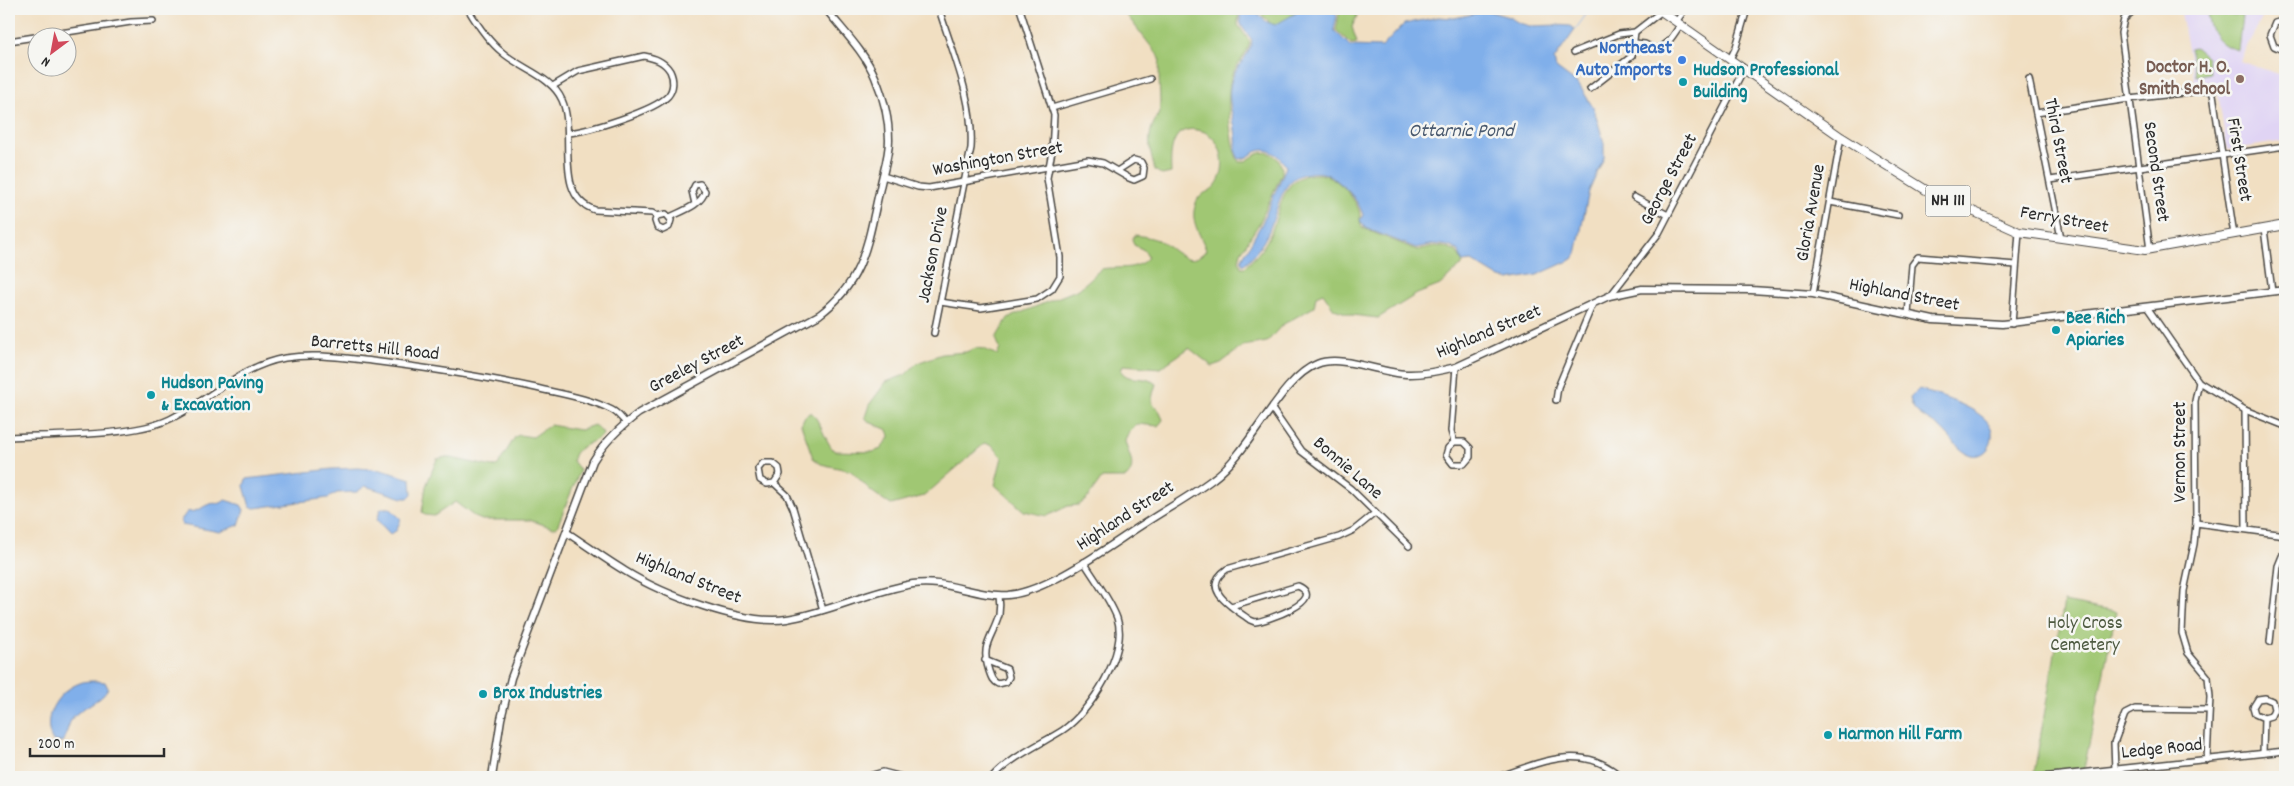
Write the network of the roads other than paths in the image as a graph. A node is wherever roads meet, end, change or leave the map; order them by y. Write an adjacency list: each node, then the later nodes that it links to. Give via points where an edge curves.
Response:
1 (468, 9): 22 (street, via 496,47)
2 (826, 9): 34 (street, Greeley Street, via 865,58 879,87 889,139)
3 (940, 9): 36 (street, Jackson Drive, via 971,120 971,148)
4 (1020, 9): 25 (street)
5 (1685, 9): 12 (street)
6 (1747, 9): 18 (street)
7 (2135, 9): 9 (street)
8 (1660, 10): 12 (main road, Ferry Street / NH 111); 13 (street)
9 (2128, 11): 24 (street, Second Street, via 2121,33)
10 (2285, 20): 16 (street, via 2275,23 2270,38 2274,46)
11 (153, 21): 14 (street)
12 (1679, 23): 15 (street, via 1668,44 1662,48 1656,50 1646,44); 18 (main road, Ferry Street / NH 111)
13 (1635, 32): 15 (street); 17 (street, via 1619,34)
14 (9, 41)
15 (1635, 43): 23 (street, via 1632,56)
16 (2285, 51)
17 (1574, 52)
18 (1730, 59): 19 (main road, Ferry Street / NH 111)
19 (1744, 69): 28 (main road, Ferry Street / NH 111); 40 (street, George Street)
20 (1150, 79): 25 (street)
21 (2029, 79): 26 (street, Third Street)
22 (553, 86): 27 (street, via 564,103); 27 (street, via 578,71 644,56 663,63 673,80 670,92 661,101 602,127)
23 (1590, 88)
24 (2129, 99): 26 (street); 30 (street, First Street, via 2210,90); 32 (street, Second Street)
25 (1052, 108): 31 (street, via 1054,131)
26 (2036, 113): 35 (street, Third Street)
27 (568, 133): 42 (street, via 570,183 579,201 595,210 652,213)
28 (1841, 137): 38 (street, Gloria Avenue); 46 (main road, Ferry Street / NH 111, via 1933,194)
29 (2285, 146): 30 (street)
30 (2223, 154): 32 (street); 47 (street, First Street)
31 (1049, 166): 33 (street, Washington Street, via 1093,160); 36 (street, Washington Street); 55 (street, via 1047,178 1061,272 1052,289 1037,299 981,308)
32 (2140, 168): 35 (street); 49 (street, Second Street)
33 (1117, 171): 33 (street, Washington Street, via 1134,160 1141,162 1144,168 1143,176 1134,180)
34 (882, 176): 36 (street, Washington Street, via 923,187); 66 (street, Greeley Street, via 864,258 855,277 836,302 798,328)
35 (2050, 180): 48 (street, Third Street)
36 (964, 182): 55 (street, Jackson Drive)
37 (1634, 197): 40 (street)
38 (1830, 202): 41 (street); 53 (street, Gloria Avenue)
39 (696, 204): 43 (street)
40 (1668, 215): 54 (street, George Street, via 1659,233)
41 (1898, 215)
42 (657, 216): 43 (street, via 664,214); 43 (street, via 656,225 663,230 671,225)
43 (670, 217)
44 (2285, 225): 45 (main road, Ferry Street / NH 111)
45 (2264, 229): 47 (main road, Ferry Street / NH 111); 52 (street)
46 (2019, 232): 48 (main road, Ferry Street / NH 111); 50 (street)
47 (2234, 235): 49 (main road, Ferry Street / NH 111)
48 (2061, 238): 49 (main road, Ferry Street / NH 111)
49 (2150, 250)
50 (2016, 265): 58 (street, via 1918,257 1912,265); 59 (street)
51 (2285, 290): 52 (street, Highland Street)
52 (2272, 291): 57 (street, Highland Street)
53 (1813, 294): 54 (street, Highland Street, via 1676,288 1635,289); 58 (street, Highland Street)
54 (1609, 296): 56 (street, Highland Street)
55 (940, 302): 60 (street, Jackson Drive)
56 (1592, 306): 61 (street, Highland Street); 63 (street, via 1558,386)
57 (2146, 307): 59 (street, Highland Street); 62 (street)
58 (1908, 314): 59 (street, Highland Street, via 1949,322)
59 (2012, 324)
60 (934, 333)
61 (1456, 367): 64 (street, Highland Street, via 1408,374 1324,362 1300,375); 69 (street, via 1451,430)
62 (2199, 382): 65 (street); 72 (street, Vernon Street, via 2195,401)
63 (1556, 400)
64 (1272, 409): 71 (street, Bonnie Lane, via 1301,451 1342,482); 78 (street, Highland Street, via 1238,456 1220,474)
65 (2245, 410): 67 (street); 73 (street)
66 (626, 423): 68 (street, Barretts Hill Road, via 613,411 598,405 505,381 386,363 307,356 275,360 250,369 169,420 155,424 93,433); 74 (street, Greeley Street, via 604,444 593,461)
67 (2285, 426)
68 (9, 437)
69 (1454, 442): 69 (street, via 1447,449 1448,459 1454,465 1464,464 1470,457 1470,448 1462,442)
70 (774, 483): 70 (street, via 780,474 779,468 770,462 763,464 758,469 758,477 767,484); 81 (street, via 793,508)
71 (1375, 513): 76 (street, Bonnie Lane); 80 (street, via 1339,537 1227,569 1217,578 1216,588)
72 (2196, 523): 73 (street); 84 (street, Vernon Street, via 2184,591 2182,633 2188,653 2208,677)
73 (2246, 528): 75 (street)
74 (566, 532): 81 (street, Highland Street, via 635,577 733,615 774,620); 90 (street, Greeley Street, via 511,678)
75 (2285, 535)
76 (1409, 546)
77 (2285, 549): 82 (street, via 2278,566)
78 (1084, 562): 79 (street, Highland Street, via 1026,591); 93 (street, via 1117,619 1119,641 1111,666 1088,706 1069,725)
79 (999, 595): 81 (street, Highland Street, via 938,584 916,584); 83 (street, via 999,612 986,645)
80 (1231, 606): 80 (street, via 1250,620 1260,621 1294,609 1305,594 1302,587 1294,586)
81 (823, 610)
82 (2270, 642)
83 (986, 660): 83 (street, via 1006,670 1006,682 998,684 993,681)
84 (2209, 710): 88 (street, Vernon Street); 89 (street, via 2135,709 2125,714 2114,743)
85 (2264, 718): 85 (street, via 2271,716 2274,709 2272,701 2265,698 2258,699 2253,707 2257,716); 87 (street)
86 (2285, 751): 87 (street, Ledge Road)
87 (2263, 754): 88 (street, Ledge Road)
88 (2207, 760): 89 (street, Ledge Road)
89 (2115, 770): 96 (street, Ledge Road)
90 (492, 777)
91 (866, 777): 92 (street, via 883,772)
92 (902, 777)
93 (993, 777)
94 (1499, 777): 95 (street, via 1550,759 1571,757 1602,763)
95 (1621, 777)
96 (2042, 777)

